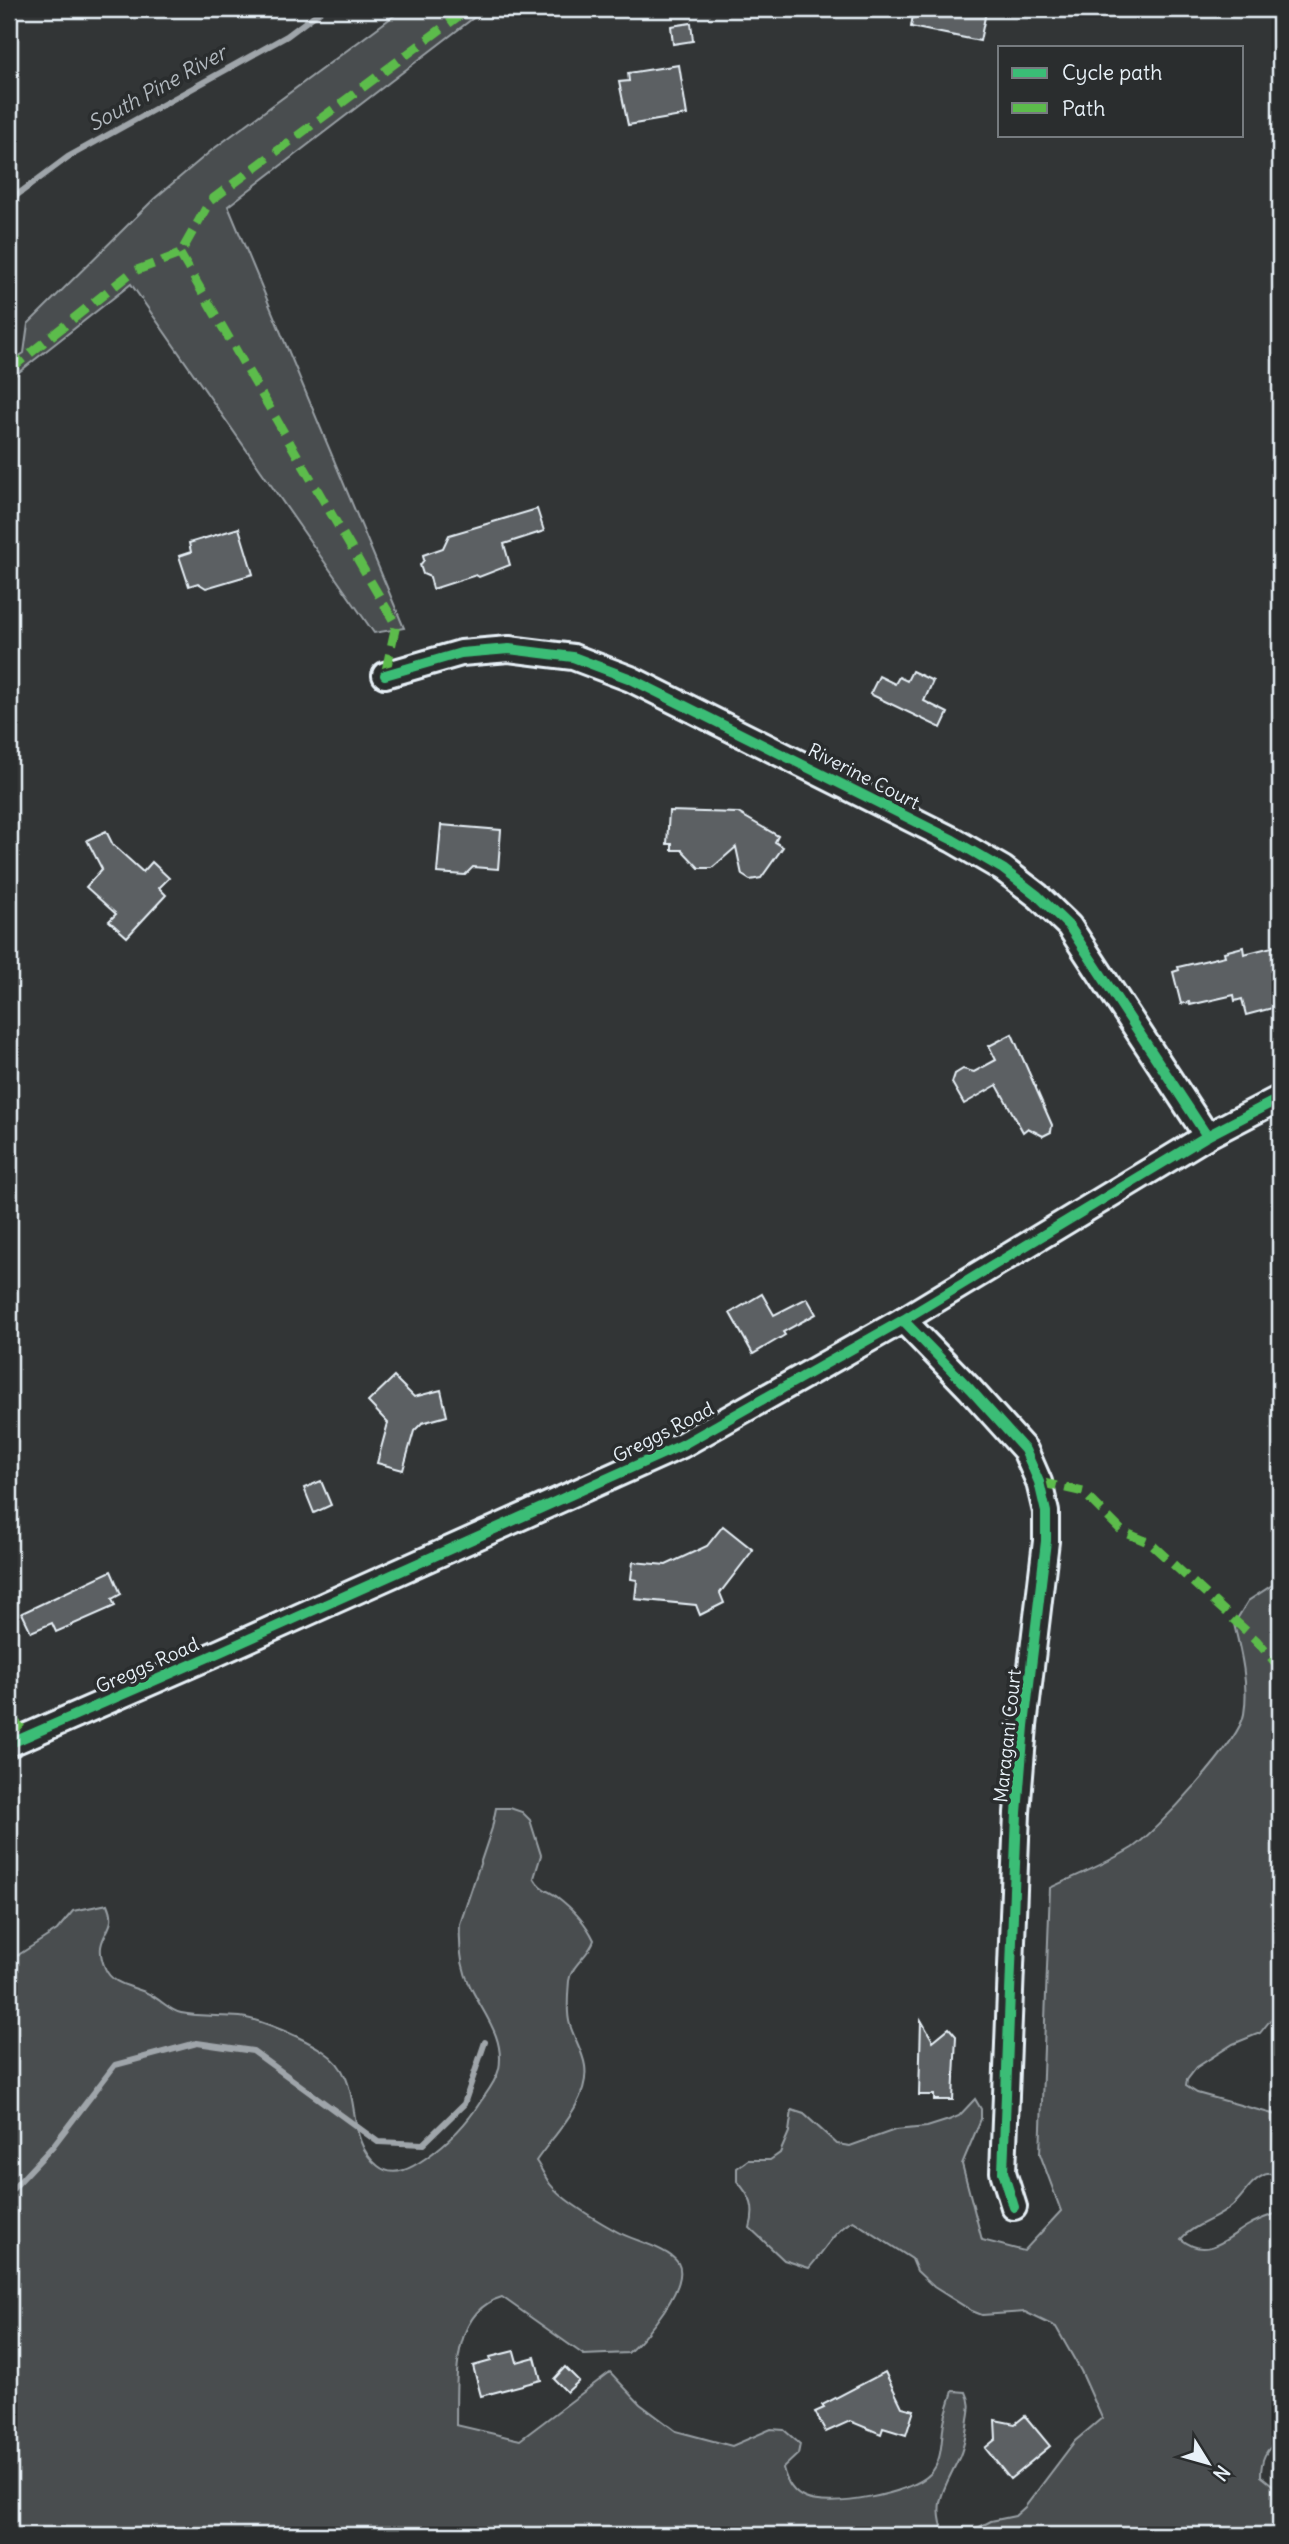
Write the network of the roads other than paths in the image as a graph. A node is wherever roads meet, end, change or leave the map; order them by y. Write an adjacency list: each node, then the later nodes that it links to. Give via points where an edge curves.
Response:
1 (386, 675): 3 (street, Riverine Court, via 461,653 509,649 573,657 631,678 953,840 1003,869 1069,926)
2 (1280, 1098): 3 (street, Greggs Road)
3 (1207, 1136): 4 (street, Greggs Road)
4 (903, 1321): 5 (street, Greggs Road, via 682,1445); 6 (street, Maragani Court, via 1025,1450 1046,1512 1013,1888 1003,2172)
5 (19, 1740)
6 (1014, 2207)

